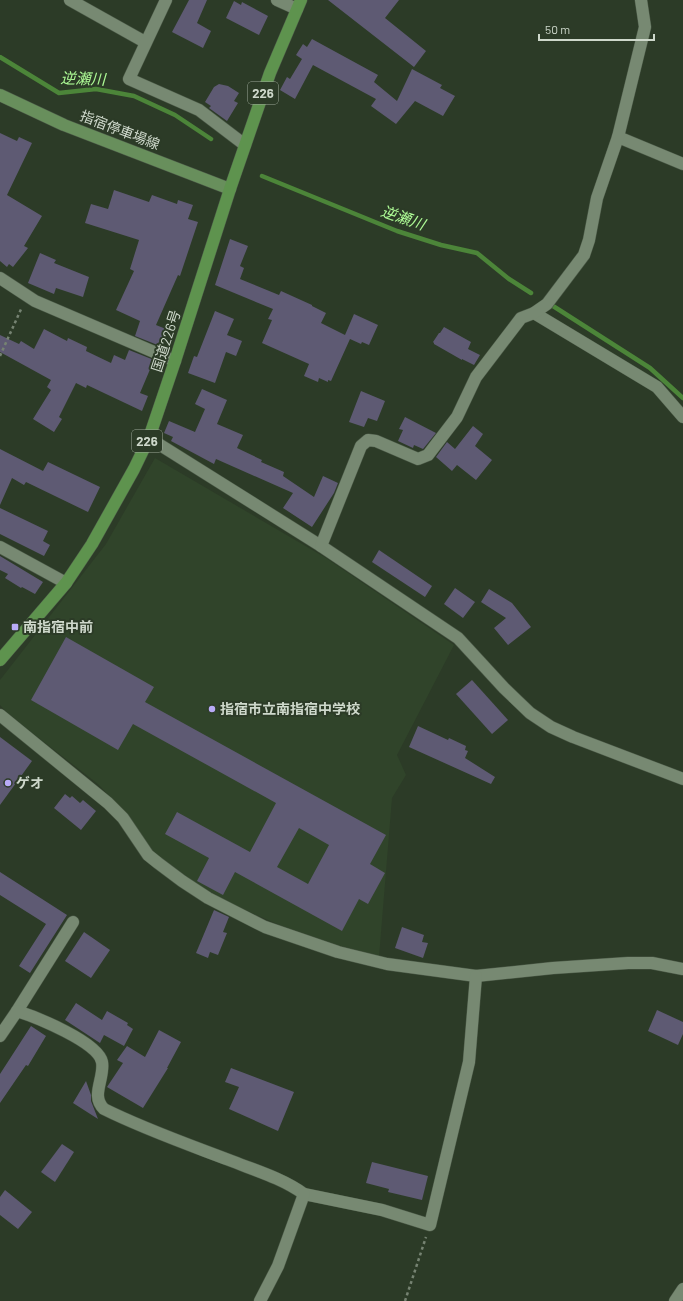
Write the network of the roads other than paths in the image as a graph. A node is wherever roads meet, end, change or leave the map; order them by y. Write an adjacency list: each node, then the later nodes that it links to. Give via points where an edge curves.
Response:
1 (70, 0): 6 (street)
2 (166, 0): 6 (street)
3 (277, 0): 5 (street)
4 (641, 0): 8 (street, via 645,27)
5 (299, 5): 9 (highway, 国道226号 / 226, via 270,73)
6 (145, 42): 9 (street, via 129,79 199,110)
7 (0, 95): 11 (main road, 指宿停車場線, via 64,125)
8 (618, 137): 10 (street); 13 (street, via 597,198 584,255 547,304)
9 (245, 145): 11 (highway, 国道226号 / 226)
10 (683, 164)
11 (230, 189): 14 (highway, 国道226号 / 226)
12 (0, 278): 14 (street, via 35,301)
13 (534, 313): 15 (street, via 657,387); 17 (street, via 520,318 490,358 476,377 457,417 428,455 418,459 376,441 368,440 362,446)
14 (175, 361): 16 (highway, 国道226号 / 226)
15 (683, 418)
16 (149, 438): 17 (street); 19 (highway, 国道226号 / 226, via 111,512)
17 (320, 546): 22 (street, via 458,638 530,713 551,727)
18 (0, 547): 19 (street)
19 (66, 582): 20 (highway, 国道226号 / 226)
20 (0, 660)
21 (0, 715): 25 (street, via 108,803 123,818 152,859 208,898 265,927 338,952 387,964)
22 (683, 779)
23 (73, 922): 26 (street)
24 (683, 969): 25 (street, via 652,963 628,963)
25 (476, 976): 28 (street, via 469,1062 430,1225 382,1210)
26 (17, 1011): 27 (street); 28 (street, via 34,1016 76,1037 99,1055 102,1064 98,1098 104,1109 263,1173)
27 (0, 1036)
28 (304, 1194): 30 (street, via 278,1266)
29 (683, 1289): 31 (street)
30 (260, 1301)
31 (676, 1301)

